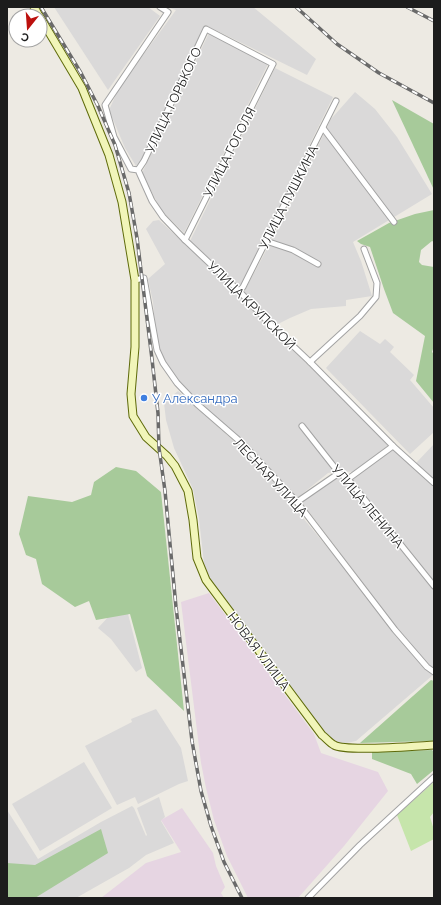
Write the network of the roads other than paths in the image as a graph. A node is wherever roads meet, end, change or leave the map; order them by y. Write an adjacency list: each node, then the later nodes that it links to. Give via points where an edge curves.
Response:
1 (160, 7): 6 (street, УЛИЦА КРУПСКОЙ, via 168,12 105,105 114,137 131,169)
2 (48, 30): 12 (main road, НОВАЯ УЛИЦА, via 82,88 109,155 122,202)
3 (273, 64): 6 (street, УЛИЦА ГОРЬКОГО, via 206,29); 8 (street, УЛИЦА ГОГОЛЯ)
4 (336, 101): 5 (street, УЛИЦА ПУШКИНА)
5 (323, 128): 7 (street); 9 (street, УЛИЦА ПУШКИНА)
6 (138, 170): 8 (street, УЛИЦА КРУПСКОЙ, via 162,217)
7 (394, 222)
8 (185, 240): 13 (street, УЛИЦА КРУПСКОЙ)
9 (266, 241): 11 (street, via 293,250); 13 (street, УЛИЦА ПУШКИНА)
10 (364, 249): 14 (street, via 377,283 376,297 360,316)
11 (318, 264)
12 (135, 280): 20 (street, ЛЕСНАЯ УЛИЦА, via 144,278 157,350 177,383 243,444); 23 (main road, НОВАЯ УЛИЦА, via 131,394 133,416 146,437 175,466 188,492 197,558 206,580 322,735 334,745 342,748)
13 (239, 291): 14 (street, УЛИЦА КРУПСКОЙ)
14 (310, 362): 16 (street, УЛИЦА КРУПСКОЙ)
15 (302, 426): 17 (street, УЛИЦА ЛЕНИНА)
16 (393, 446): 18 (street); 19 (street, УЛИЦА КРУПСКОЙ)
17 (339, 473): 18 (street, УЛИЦА ЛЕНИНА); 20 (street)
18 (348, 479): 21 (street, УЛИЦА ЛЕНИНА)
19 (434, 483)
20 (297, 502): 22 (street, ЛЕСНАЯ УЛИЦА, via 395,630)
21 (434, 586)
22 (434, 672)
23 (434, 745)
24 (434, 777): 25 (street)
25 (308, 898)

